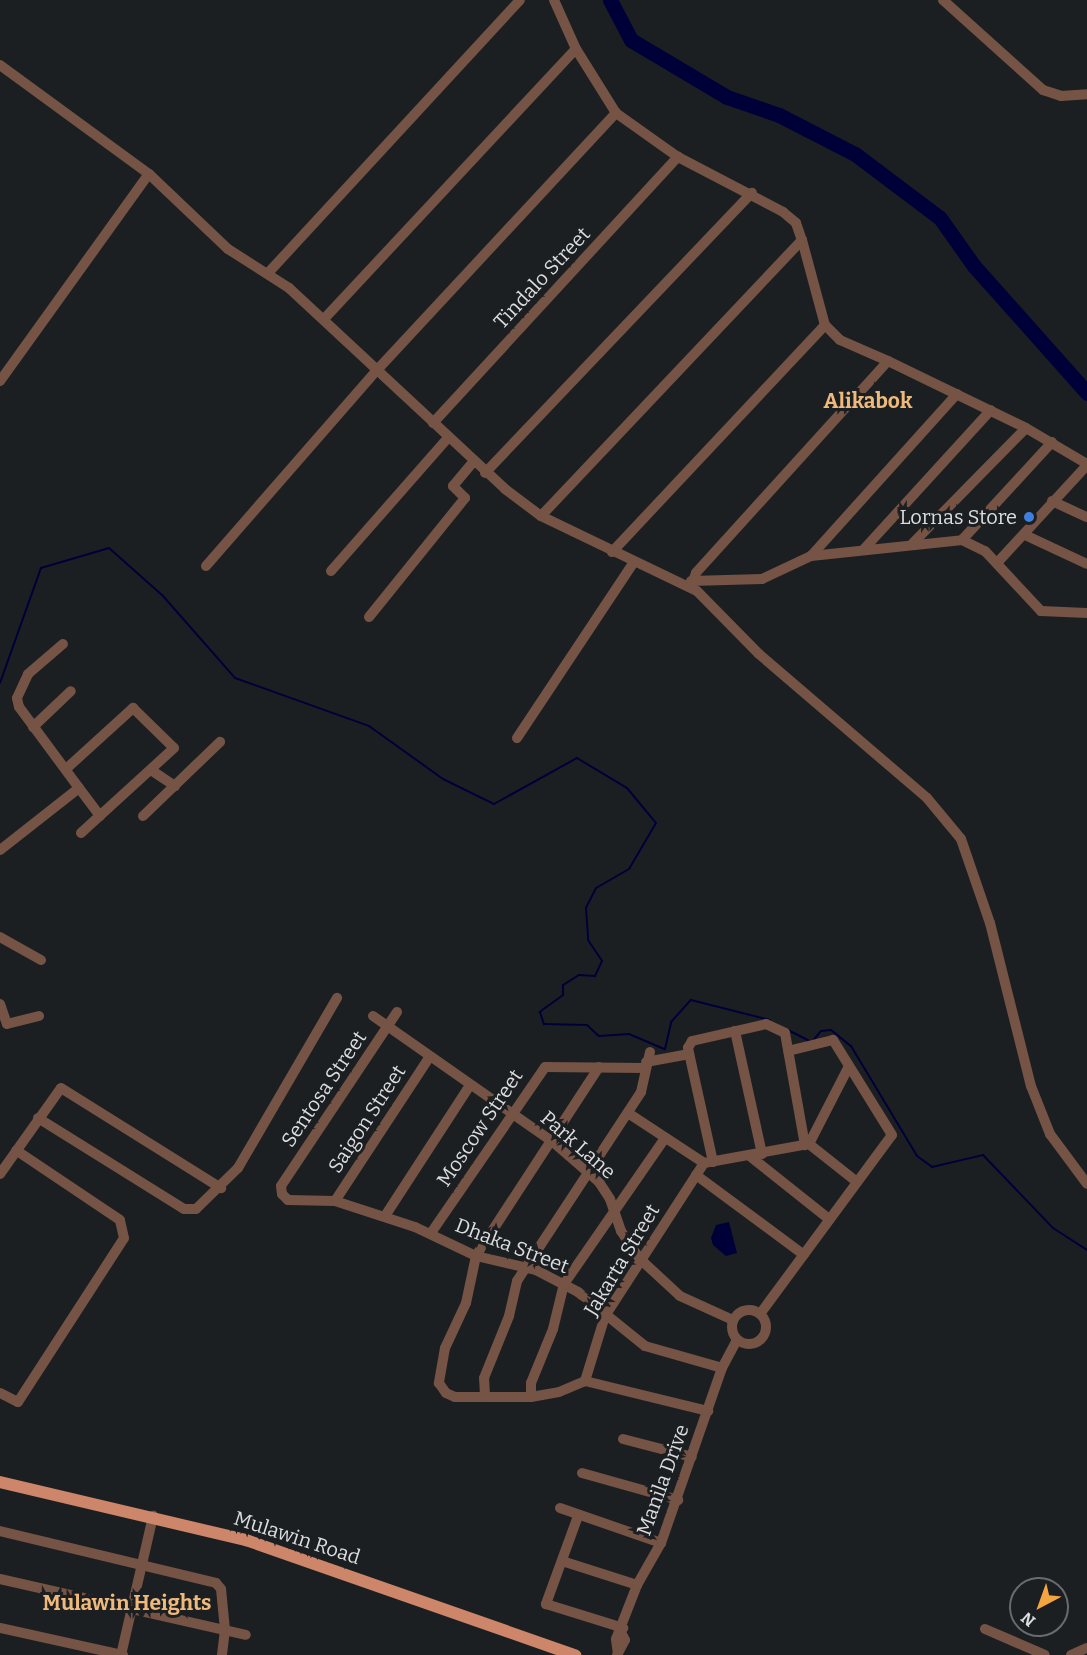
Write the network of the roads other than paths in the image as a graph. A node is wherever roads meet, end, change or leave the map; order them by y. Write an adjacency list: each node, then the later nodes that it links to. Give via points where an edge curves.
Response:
1 (520, 0): 12 (street)
2 (554, 0): 4 (street)
3 (943, 0): 6 (street, via 1043,90 1061,96)
4 (576, 49): 7 (street); 13 (street)
5 (0, 65): 9 (street)
6 (1087, 94)
7 (616, 113): 8 (street); 16 (street)
8 (678, 157): 10 (street); 20 (street, Tindalo Street)
9 (149, 174): 12 (street, via 228,249); 17 (street)
10 (752, 193): 11 (street, via 796,223); 26 (street)
11 (802, 240): 14 (street); 28 (street)
12 (269, 272): 13 (street)
13 (324, 319): 16 (street)
14 (825, 325): 15 (street, via 840,340); 34 (street)
15 (888, 361): 18 (street); 41 (street)
16 (378, 369): 20 (street); 39 (street)
17 (0, 381)
18 (957, 394): 19 (street); 35 (street)
19 (991, 410): 21 (street); 33 (street)
20 (433, 423): 22 (street)
21 (1026, 428): 23 (street); 32 (street)
22 (448, 438): 24 (street); 40 (street)
23 (1052, 442): 25 (street); 31 (street)
24 (473, 462): 26 (street); 43 (street, via 453,486 465,498)
25 (1087, 464): 27 (street)
26 (485, 472): 28 (street)
27 (1052, 501): 29 (street); 30 (street)
28 (541, 516): 34 (street)
29 (1087, 518)
30 (1025, 534): 37 (street); 38 (street)
31 (962, 540): 32 (street); 37 (street, via 985,551)
32 (913, 543): 33 (street)
33 (864, 549): 35 (street)
34 (612, 552): 36 (street)
35 (811, 556): 41 (street, via 762,579)
36 (634, 562): 41 (street); 47 (street)
37 (997, 563): 42 (street, via 1041,611)
38 (1087, 564)
39 (206, 566)
40 (331, 571)
41 (691, 584): 86 (street, via 759,654 927,798 962,839 990,923 1031,1086 1050,1134)
42 (1087, 613)
43 (369, 617)
44 (63, 644): 46 (street, via 28,674 19,688 19,707)
45 (71, 691): 46 (street)
46 (33, 727): 49 (street)
47 (517, 738)
48 (220, 742): 51 (street)
49 (66, 769): 50 (street, via 133,708 174,748); 52 (street)
50 (151, 770): 51 (street); 53 (street)
51 (175, 786): 54 (street)
52 (79, 788): 53 (street); 56 (street)
53 (100, 816): 55 (street)
54 (143, 816)
55 (81, 833)
56 (0, 850)
57 (0, 937): 58 (street)
58 (41, 960)
59 (337, 998): 88 (street, via 238,1168)
60 (0, 1004): 62 (street, via 7,1024)
61 (397, 1012): 64 (street, Sentosa Street)
62 (39, 1016)
63 (373, 1016): 64 (street, Park Lane)
64 (386, 1028): 68 (street, Park Lane); 87 (street, Sentosa Street)
65 (735, 1031): 66 (street, via 766,1024 785,1033); 67 (street, via 692,1041); 80 (street)
66 (788, 1052): 71 (street, via 833,1040); 78 (street)
67 (689, 1054): 69 (street, Moscow Street); 81 (street)
68 (429, 1058): 72 (street, Park Lane); 89 (street, Saigon Street)
69 (647, 1061): 70 (street, Moscow Street); 73 (street, via 641,1092)
70 (599, 1067): 74 (street, Moscow Street, via 545,1067); 77 (street)
71 (848, 1068): 78 (street); 85 (street, via 892,1136)
72 (470, 1085): 74 (street, Park Lane); 91 (street)
73 (628, 1113): 76 (street); 82 (street)
74 (513, 1114): 77 (street, Park Lane); 93 (street, Moscow Street)
75 (38, 1118): 79 (street); 88 (street, via 184,1209 195,1209); 88 (street, via 57,1091 66,1089)
76 (665, 1138): 81 (street); 90 (street)
77 (553, 1142): 82 (street, Park Lane); 95 (street)
78 (807, 1144): 80 (street); 85 (street)
79 (16, 1150): 83 (street); 105 (street, via 120,1220 124,1238 18,1402)
80 (757, 1156): 81 (street); 92 (street)
81 (708, 1163): 84 (street, Jakarta Street)
82 (588, 1172): 90 (street, Park Lane, via 604,1190); 97 (street)
83 (0, 1174)
84 (696, 1174): 94 (street); 96 (street, Jakarta Street)
85 (857, 1182): 92 (street)
86 (1087, 1184)
87 (281, 1186): 89 (street, Dhaka Street, via 288,1200)
88 (221, 1188)
89 (336, 1200): 91 (street, Dhaka Street)
90 (615, 1215): 96 (street, Park Lane); 98 (street)
91 (385, 1216): 93 (street, Dhaka Street)
92 (829, 1219): 94 (street)
93 (430, 1233): 95 (street, Dhaka Street)
94 (804, 1255): 99 (street)
95 (476, 1256): 97 (street, Dhaka Street); 106 (street, via 466,1303 439,1370 439,1383 455,1397)
96 (640, 1260): 100 (street, Jakarta Street); 101 (street, Park Lane, via 680,1296)
97 (524, 1268): 98 (street, Dhaka Street); 106 (street, via 484,1378)
98 (564, 1284): 100 (street, Dhaka Street); 107 (street, via 553,1329 531,1383)
99 (760, 1314): 101 (street, via 745,1310); 102 (street, via 765,1323 762,1338 747,1344)
100 (605, 1316): 103 (street, Dhaka Street, via 645,1346); 104 (street, Jakarta Street)
101 (733, 1320): 102 (street)
102 (737, 1340): 103 (street, Manila Drive)
103 (722, 1368): 108 (street, Manila Drive)
104 (585, 1381): 107 (street, via 559,1392); 108 (street)
105 (0, 1393)
106 (485, 1396): 107 (street)
107 (531, 1397)
108 (708, 1411): 110 (street, Manila Drive)
109 (623, 1439): 110 (street)
110 (692, 1457): 113 (street, Manila Drive)
111 (582, 1473): 113 (street)
112 (0, 1482): 115 (main road, Mulawin Road)
113 (678, 1500): 118 (street, Manila Drive)
114 (560, 1508): 116 (street)
115 (153, 1516): 120 (street); 132 (main road, Mulawin Road, via 246,1540)
116 (578, 1516): 118 (street); 119 (street)
117 (0, 1531): 120 (street)
118 (661, 1543): 122 (street, Manila Drive)
119 (562, 1561): 122 (street); 127 (street, via 546,1604)
120 (141, 1564): 123 (street); 126 (street, via 216,1583 221,1589)
121 (0, 1579): 123 (street)
122 (637, 1585): 127 (street, Manila Drive)
123 (132, 1609): 126 (street); 130 (street)
124 (0, 1628): 130 (street)
125 (985, 1629): 134 (street)
126 (225, 1630): 128 (street); 131 (street)
127 (622, 1630): 133 (street, Manila Drive, via 614,1647)
128 (246, 1635)
129 (1087, 1648): 135 (street)
130 (122, 1655)
131 (222, 1655)
132 (575, 1655)
133 (617, 1655)
134 (1045, 1655)
135 (1071, 1655)

